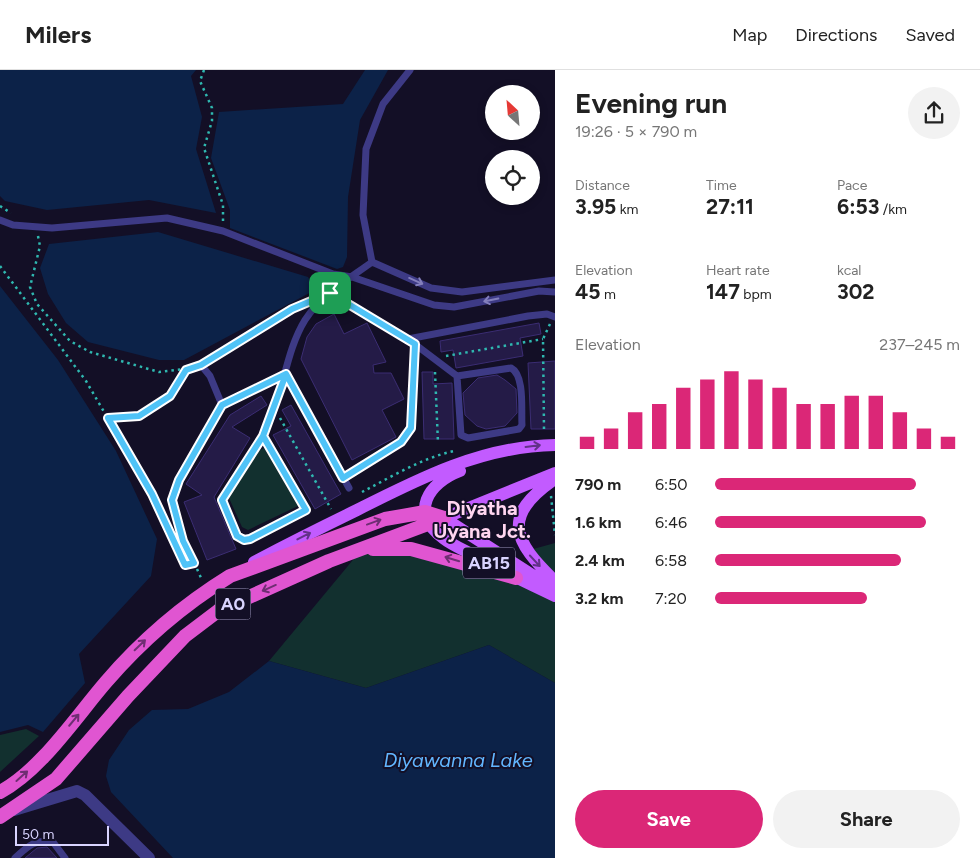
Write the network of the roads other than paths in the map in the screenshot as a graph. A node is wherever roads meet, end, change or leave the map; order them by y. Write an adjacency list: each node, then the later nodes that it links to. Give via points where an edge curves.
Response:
1 (410, 70): 3 (lane, via 382,104 366,149 363,215)
2 (0, 220): 4 (lane, via 13,225 52,228 167,218 223,231 333,274)
3 (372, 262): 4 (lane); 5 (lane, one-way to 5, via 431,288 462,292)
4 (352, 277): 6 (lane, one-way to 4, via 539,291 454,307 434,305); 7 (lane)
5 (555, 280)
6 (555, 292)
7 (330, 293): 9 (lane); 12 (lane, via 306,318)
8 (554, 317): 9 (lane, via 547,314 528,316)
9 (408, 339): 10 (lane)
10 (415, 344): 13 (lane); 18 (lane, via 411,428 401,442)
11 (201, 365): 14 (lane, via 210,376)
12 (286, 374): 14 (lane); 15 (lane); 18 (lane)
13 (457, 376): 13 (lane, via 462,435 468,438 522,425 520,378 516,371 511,368)
14 (222, 405): 24 (lane, via 179,480 172,500 183,541)
15 (263, 436): 15 (lane, via 222,500 237,536 244,540 306,510)
16 (555, 445): 17 (main road, one-way to 16)
17 (511, 450): 21 (main road, via 447,476 432,488 425,502); 25 (main road, one-way to 17, via 429,474 465,460)
18 (343, 478): 20 (lane)
19 (553, 478): 22 (main road); 27 (main road, one-way to 27, via 530,501 520,520 519,536 534,561)
20 (349, 488)
21 (427, 517): 22 (highway, A0); 23 (highway, A0); 25 (highway, A0, one-way to 21, via 385,518); 26 (main road, AB15, via 443,538)
22 (444, 518): 28 (main road, AB15)
23 (362, 549): 26 (highway, one-way to 23, via 412,550); 31 (highway, A0, one-way to 31, via 218,611 186,636 128,696 63,772)
24 (194, 563)
25 (230, 576): 30 (highway, A0, one-way to 25, via 43,757 107,681 168,619)
26 (516, 578): 29 (main road, AB15)
27 (555, 581)
28 (555, 590)
29 (555, 596)
30 (0, 792)
31 (6, 814): 34 (street, via 77,791 85,795)
32 (15, 858): 33 (lane, via 33,842 42,840 53,842)
33 (65, 858)
34 (149, 858)

